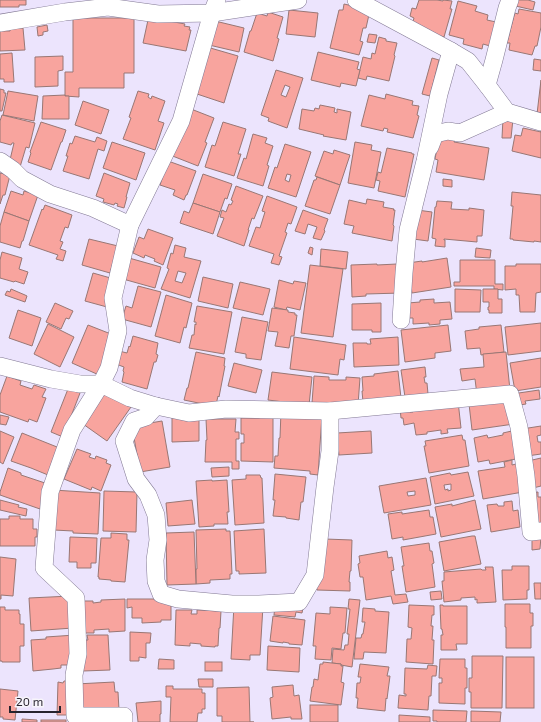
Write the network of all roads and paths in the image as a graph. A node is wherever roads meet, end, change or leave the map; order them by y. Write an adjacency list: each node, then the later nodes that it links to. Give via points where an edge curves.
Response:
1 (298, 0): 5 (street)
2 (356, 0): 7 (street)
3 (510, 0): 8 (street)
4 (107, 4): 5 (street, via 158,14); 6 (street)
5 (215, 7): 13 (street, via 181,121)
6 (0, 23)
7 (451, 50): 8 (street, via 468,61); 12 (street, via 439,94)
8 (487, 85): 9 (street)
9 (507, 112): 10 (street); 12 (street, via 460,133 435,134)
10 (541, 122)
11 (0, 160): 13 (street, via 22,179 50,194 93,208)
12 (426, 161): 14 (street, via 408,230)
13 (130, 225): 16 (street, via 113,298 118,331 109,368)
14 (401, 320)
15 (0, 366): 16 (street, via 51,379 80,384)
16 (101, 384): 17 (street, via 130,398); 20 (street, via 72,430 50,492 44,568 76,598 78,654 74,675 75,716 124,716)
17 (156, 406): 18 (street, via 189,413 226,409); 18 (street, via 146,417 134,421 124,441 136,479 148,495 156,515 156,581 162,594 178,599 259,604 299,602 315,575 330,450)
18 (330, 411): 19 (street, via 510,394 521,441 531,532)
19 (541, 531)
20 (124, 722)

